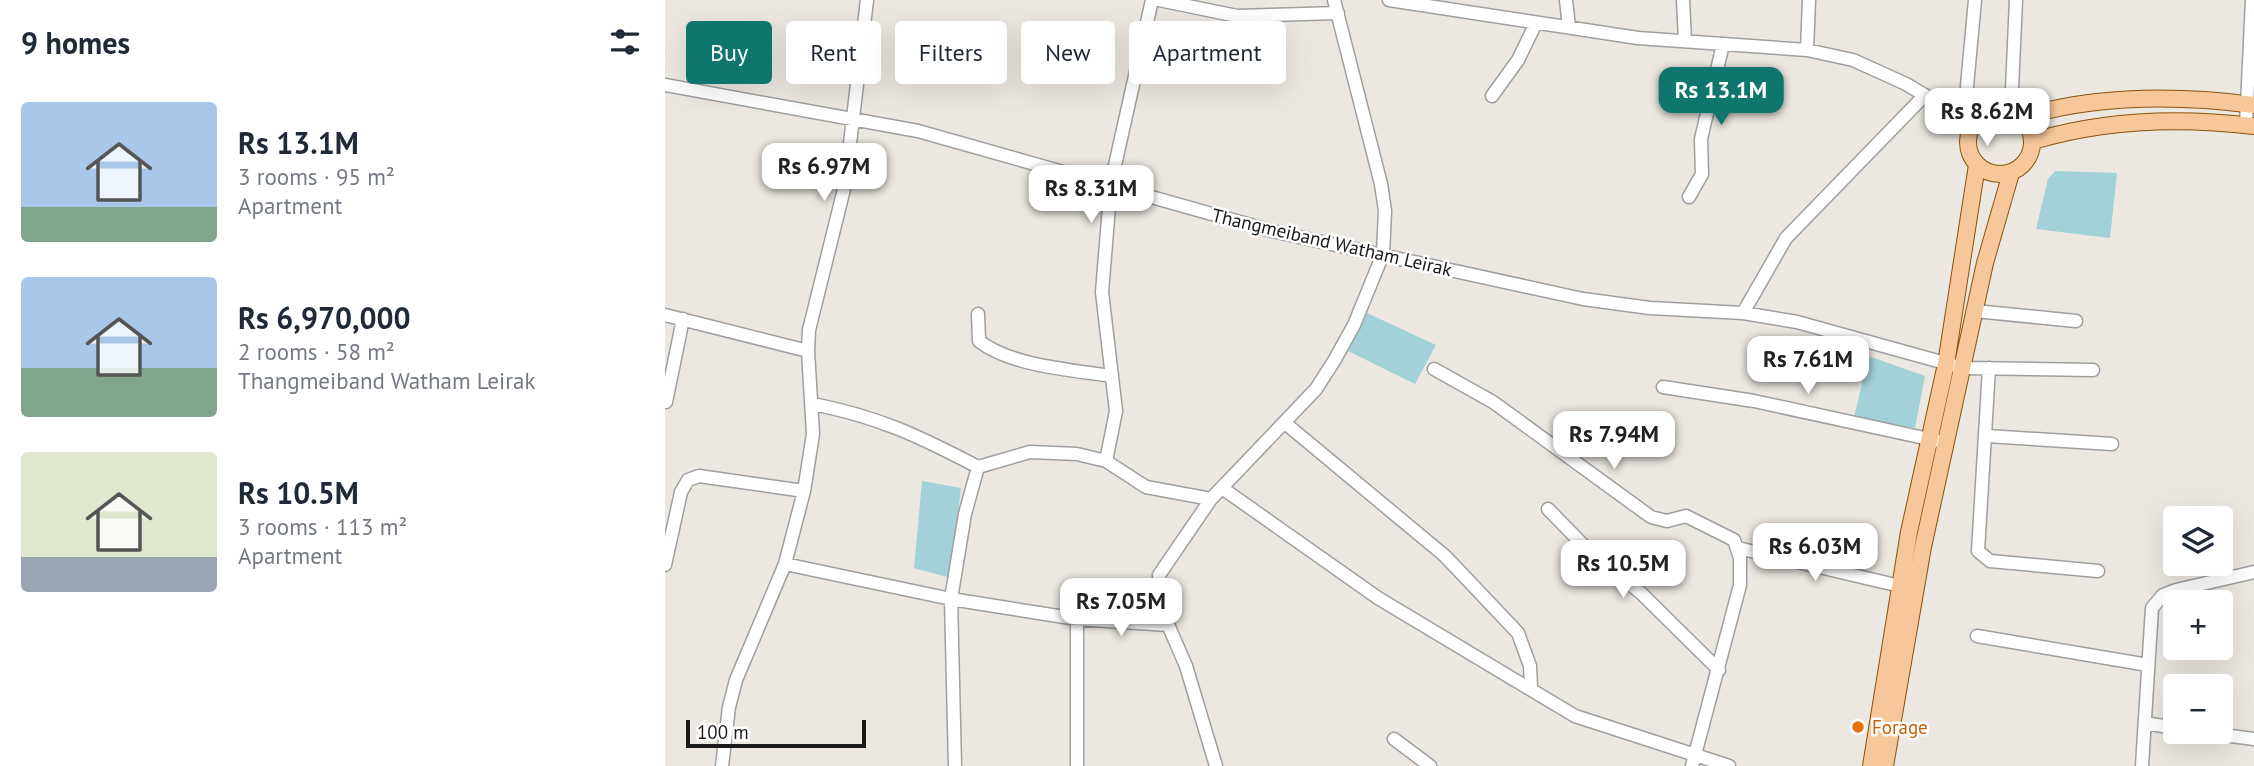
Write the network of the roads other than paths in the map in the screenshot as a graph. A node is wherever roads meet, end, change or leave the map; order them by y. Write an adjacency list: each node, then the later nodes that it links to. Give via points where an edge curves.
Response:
1 (867, 0): 23 (street)
2 (1152, 0): 29 (street)
3 (1159, 0): 12 (street, via 1237,16)
4 (1334, 0): 12 (street)
5 (1389, 0): 13 (street)
6 (1566, 0): 14 (street)
7 (1683, 0): 15 (street)
8 (1809, 0): 17 (street)
9 (1975, 0): 24 (street, via 1967,86)
10 (2016, 0): 22 (street)
11 (2252, 0): 21 (street)
12 (1338, 13): 31 (street, via 1381,184)
13 (1536, 23): 14 (street); 20 (street, via 1518,60)
14 (1569, 27): 15 (street)
15 (1685, 40): 16 (street)
16 (1723, 44): 17 (street); 30 (street, via 1701,139 1702,174)
17 (1808, 50): 19 (street, via 1853,60)
18 (665, 85): 23 (street, Thangmeiband Watham Leirak)
19 (1925, 95): 24 (street); 33 (street, via 1786,238)
20 (1492, 96)
21 (2250, 105): 22 (main road, via 2087,101); 25 (street)
22 (2016, 114): 24 (main road, via 1998,109); 26 (main road, via 2030,127)
23 (855, 118): 29 (street, Thangmeiband Watham Leirak); 38 (street)
24 (1976, 121): 27 (main road, via 1967,145)
25 (2250, 126): 26 (main road, via 2121,123)
26 (2033, 141): 28 (main road, via 2023,166)
27 (1977, 165): 28 (main road, via 1998,175); 39 (main road)
28 (2011, 173): 32 (main road)
29 (1111, 183): 31 (street, Thangmeiband Watham Leirak, via 1259,228); 44 (street, via 1102,292)
30 (1689, 197)
31 (1383, 254): 33 (street, Thangmeiband Watham Leirak, via 1583,299); 48 (street, via 1334,361)
32 (1975, 311): 37 (street); 40 (main road)
33 (1744, 313): 39 (street, Thangmeiband Watham Leirak, via 1829,330)
34 (978, 314): 44 (street, via 978,341 988,348 1042,365)
35 (665, 315): 36 (street)
36 (683, 319): 38 (street); 46 (street)
37 (2076, 321)
38 (808, 351): 47 (street)
39 (1946, 364): 40 (street, Thangmeiband Watham Leirak); 50 (main road)
40 (1963, 368): 41 (street, Thangmeiband Watham Leirak); 51 (main road)
41 (1989, 368): 43 (street, Thangmeiband Watham Leirak); 49 (street)
42 (1434, 369): 59 (street, via 1493,402 1651,517 1686,516 1726,535)
43 (2093, 370)
44 (1112, 376): 53 (street, via 1117,411)
45 (1664, 387): 50 (street, via 1754,401)
46 (666, 402)
47 (813, 404): 54 (street, via 864,414); 56 (street)
48 (1285, 423): 55 (street); 71 (street, via 1445,556 1518,633 1530,666)
49 (1987, 436): 52 (street); 62 (street, via 1977,542 1982,557)
50 (1928, 439): 51 (street); 64 (main road)
51 (1946, 442): 86 (main road)
52 (2112, 444)
53 (1106, 461): 54 (street, via 1030,452); 57 (street, via 1146,487)
54 (978, 467): 65 (street)
55 (1222, 488): 57 (street); 71 (street, via 1378,598)
56 (804, 491): 60 (street); 61 (street, via 699,476 688,480 681,492)
57 (1212, 499): 67 (street, via 1159,575 1160,606)
58 (1548, 509): 70 (street)
59 (1738, 548): 64 (street); 70 (street, via 1740,585)
60 (785, 564): 65 (street); 79 (street, via 736,680)
61 (665, 565)
62 (2098, 571)
63 (2254, 572): 69 (street, via 2163,595 2152,608)
64 (1900, 586): 85 (main road)
65 (951, 599): 66 (street); 80 (street)
66 (1077, 619): 67 (street); 81 (street)
67 (1168, 625): 82 (street, via 1186,666)
68 (1977, 636): 69 (street)
69 (2147, 665): 72 (street)
70 (1719, 670): 78 (street)
71 (1531, 687): 78 (street, via 1575,716)
72 (2145, 723): 73 (street); 87 (street)
73 (2163, 726)
74 (2233, 736): 76 (street)
75 (1394, 739): 77 (street)
76 (2254, 739)
77 (1411, 760): 83 (street)
78 (1694, 761): 84 (street)
79 (722, 766)
80 (955, 766)
81 (1077, 766)
82 (1216, 766)
83 (1430, 766)
84 (1730, 766)
85 (1871, 766)
86 (1885, 766)
87 (2142, 766)

